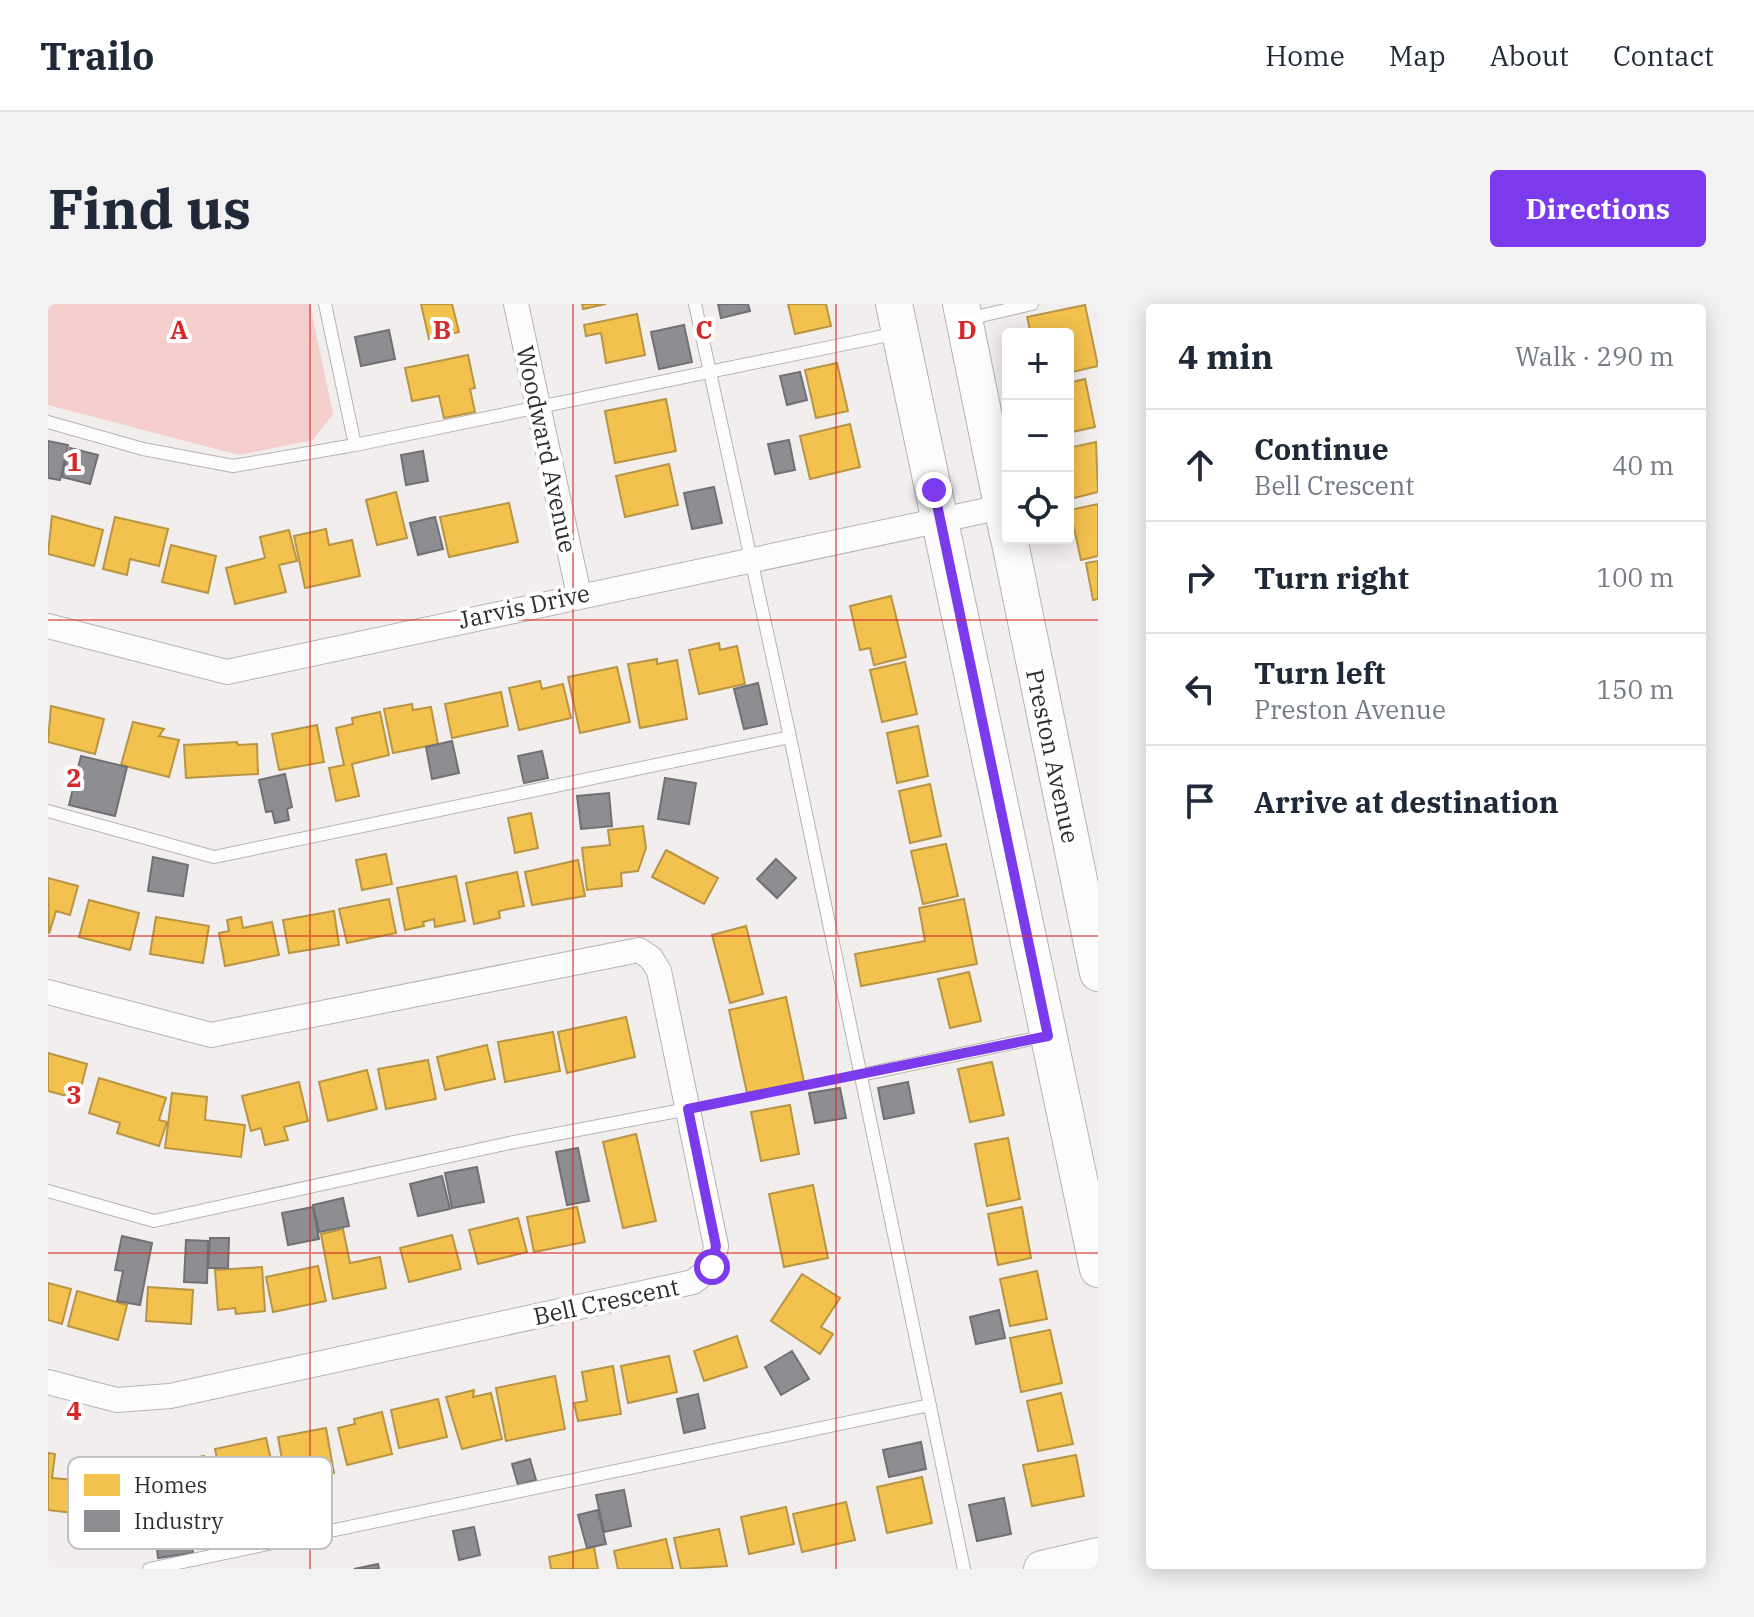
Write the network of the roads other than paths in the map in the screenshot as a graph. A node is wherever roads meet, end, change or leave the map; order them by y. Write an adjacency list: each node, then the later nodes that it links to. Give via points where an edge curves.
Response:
1 (325, 304): 10 (lane)
2 (516, 304): 8 (street, Woodward Avenue)
3 (695, 304): 7 (lane)
4 (1032, 304): 5 (lane)
5 (962, 312): 11 (main road, Preston Avenue)
6 (897, 318): 7 (lane); 12 (main road)
7 (709, 371): 8 (lane); 15 (lane)
8 (538, 407): 10 (lane); 16 (street, Woodward Avenue)
9 (48, 422): 10 (lane, via 143,449 233,466)
10 (355, 445)
11 (1002, 507)
12 (940, 520): 13 (street, Jarvis Drive); 15 (street, Jarvis Drive); 22 (main road)
13 (1002, 527)
14 (1010, 544): 20 (main road, Preston Avenue)
15 (751, 558): 16 (street, Jarvis Drive); 18 (lane)
16 (579, 595): 17 (street, Jarvis Drive, via 227,672)
17 (48, 626)
18 (790, 737): 19 (lane, via 214,857); 23 (lane)
19 (48, 811)
20 (1098, 973)
21 (48, 992): 24 (street, Bell Crescent, via 211,1035 639,950 659,971)
22 (1048, 1036): 23 (lane); 26 (main road)
23 (861, 1075): 29 (lane)
24 (688, 1109): 25 (lane, via 154,1221); 28 (street, Bell Crescent, via 716,1246 712,1267 693,1282 170,1396 117,1400)
25 (48, 1191)
26 (1094, 1233): 27 (main road)
27 (1098, 1269)
28 (48, 1382)
29 (930, 1405): 30 (lane); 34 (lane)
30 (332, 1531)
31 (244, 1549): 33 (lane)
32 (1098, 1556): 35 (main road)
33 (149, 1569)
34 (964, 1569)
35 (1042, 1569)

